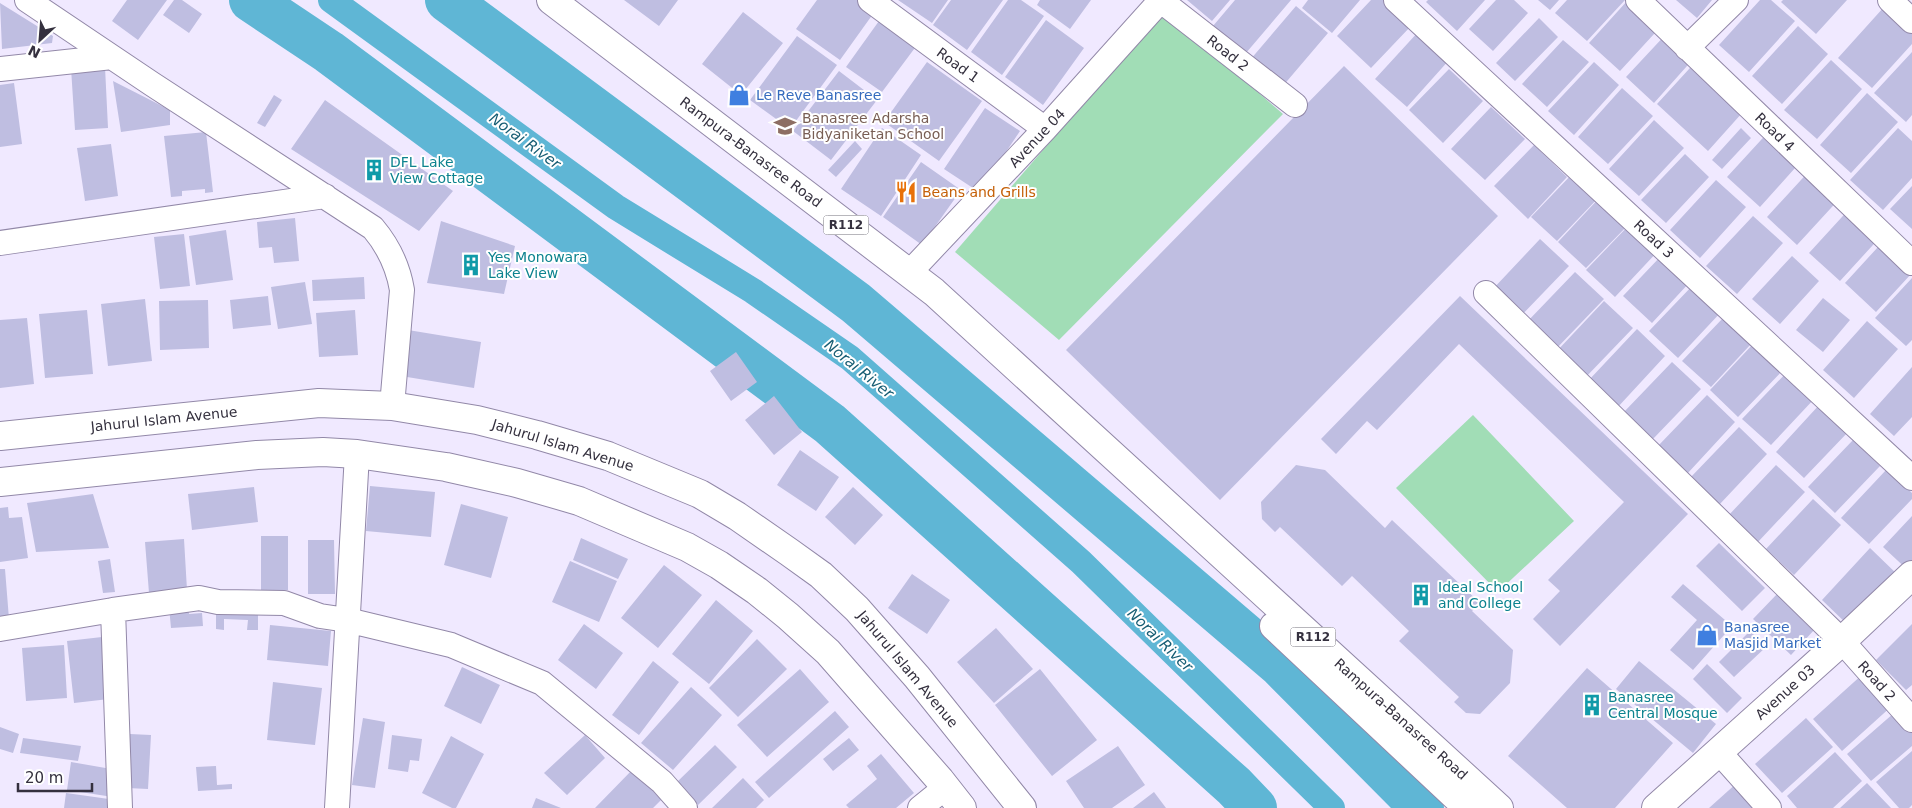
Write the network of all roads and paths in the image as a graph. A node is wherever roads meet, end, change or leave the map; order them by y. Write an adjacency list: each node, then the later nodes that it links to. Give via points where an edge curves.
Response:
1 (27, 0): 11 (street)
2 (551, 0): 18 (street, Rampura-Banasree Road / R112)
3 (870, 0): 14 (street, Road 1)
4 (1161, 0): 13 (street, Road 2); 14 (street, Avenue 04)
5 (1396, 0): 24 (street, Road 3)
6 (1638, 0): 10 (street, Road 4)
7 (1736, 0): 10 (street)
8 (1890, 0): 9 (street)
9 (1912, 21)
10 (1687, 48): 17 (street, Road 4)
11 (112, 57): 12 (street); 15 (street)
12 (0, 69)
13 (1295, 105)
14 (1045, 129): 18 (street, Avenue 04)
15 (325, 196): 16 (street); 20 (street, via 373,228 386,244 399,272 402,290)
16 (0, 243)
17 (1912, 263)
18 (909, 273): 23 (street, Rampura-Banasree Road / R112)
19 (1486, 293): 30 (street, Road 2)
20 (392, 406): 21 (street, Jahurul Islam Avenue, via 319,403); 38 (street, Jahurul Islam Avenue, via 478,420 608,456 700,494 737,516 821,575 857,609 917,677)
21 (0, 436)
22 (357, 454): 25 (street, via 257,455); 28 (street); 33 (street, via 517,483 579,501 687,547 757,591 828,652)
23 (1127, 467): 39 (street, Rampura-Banasree Road / R112, via 1281,634); 40 (street, Rampura-Banasree Road / R112)
24 (1912, 478)
25 (0, 482)
26 (1912, 575): 30 (street, Avenue 03)
27 (113, 610): 28 (street, via 199,598 218,602 284,603 320,616); 29 (street); 34 (street)
28 (347, 620): 35 (street); 36 (street, via 451,645 542,683 662,782)
29 (0, 629)
30 (1842, 641): 31 (street, Road 2); 32 (street, Avenue 03)
31 (1912, 720)
32 (1718, 751): 41 (street, Avenue 03); 42 (street)
33 (954, 798): 37 (street)
34 (120, 808)
35 (337, 808)
36 (685, 808)
37 (920, 808)
38 (1022, 808)
39 (1468, 808)
40 (1499, 808)
41 (1656, 808)
42 (1769, 808)

